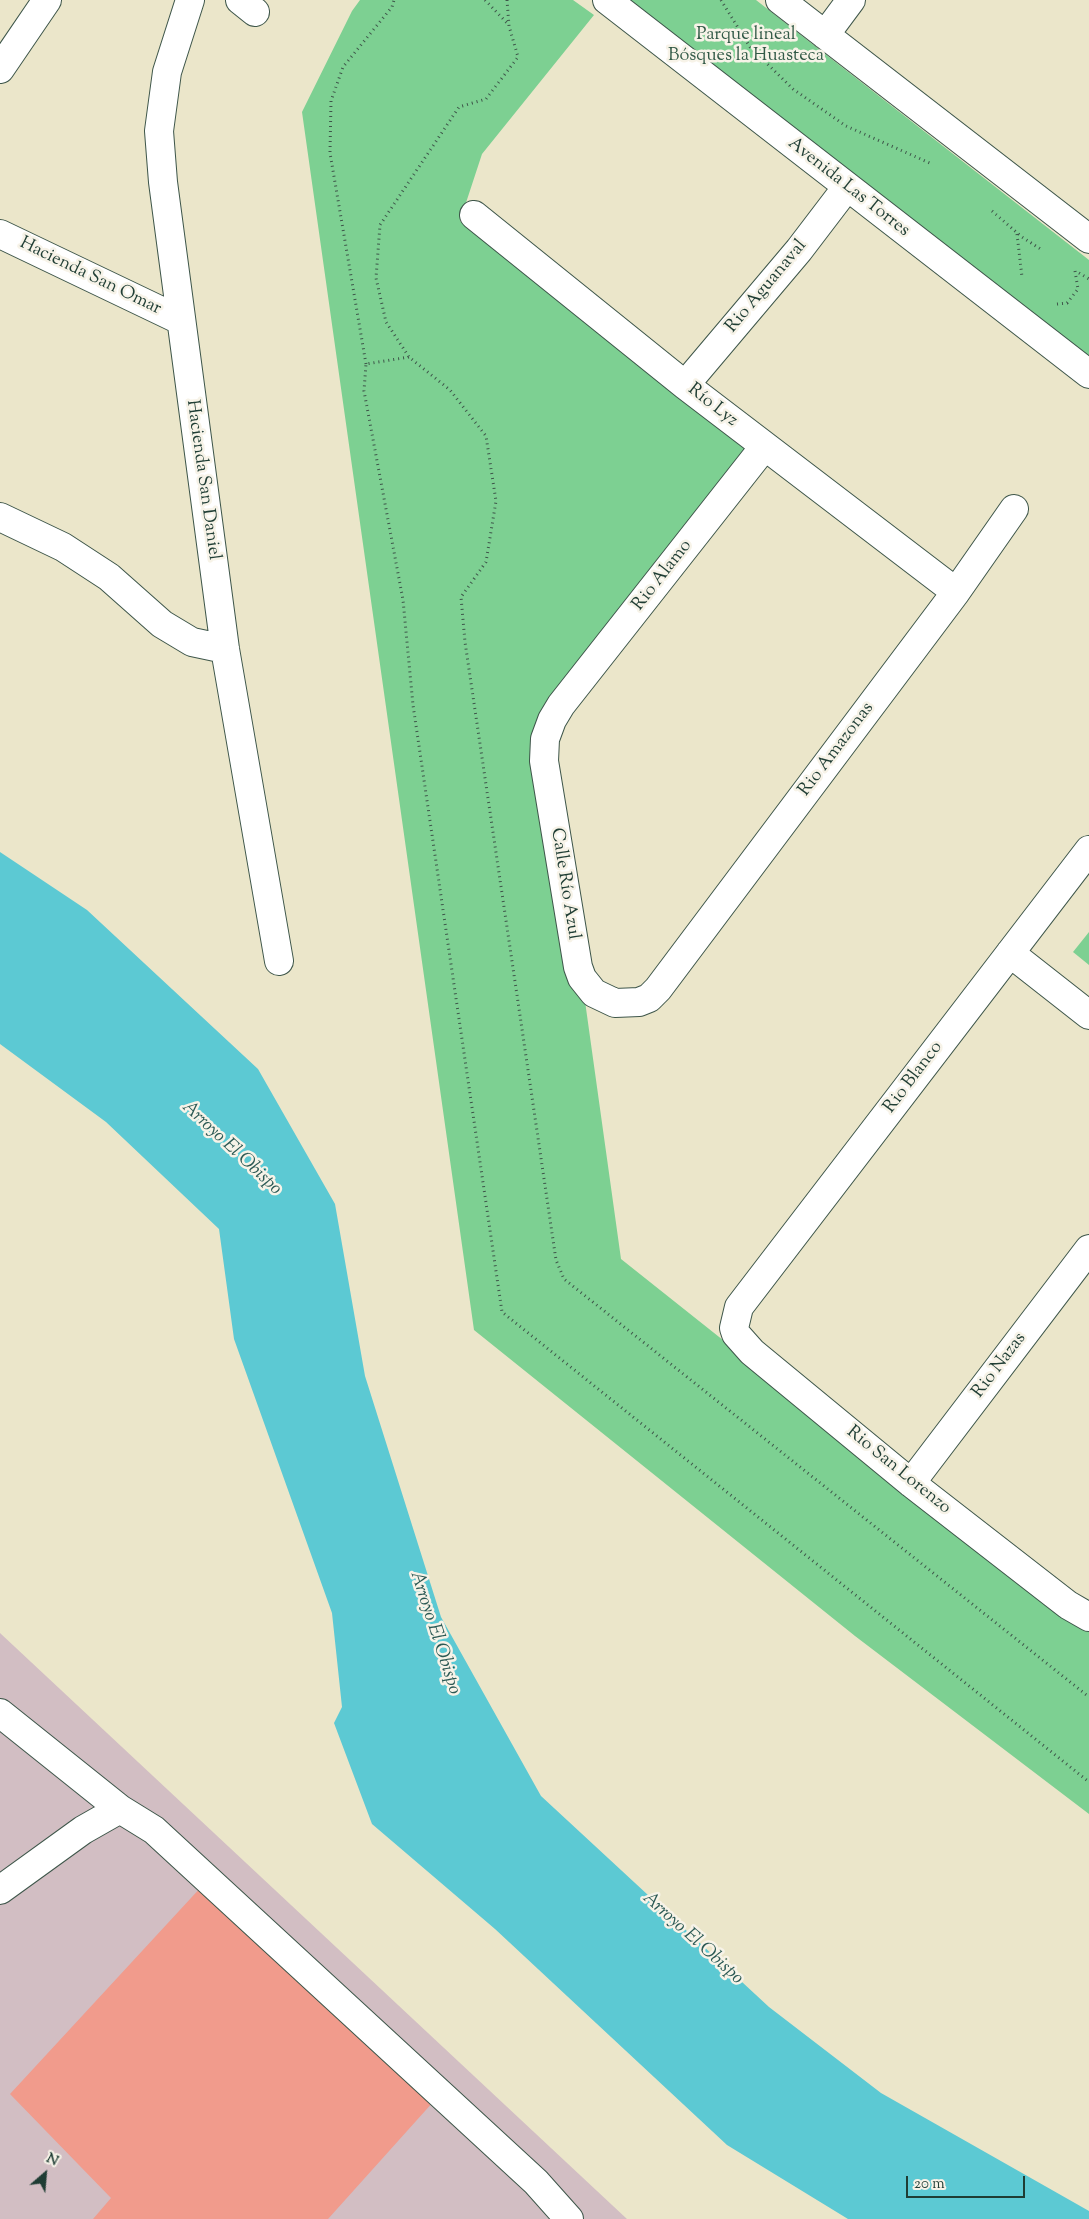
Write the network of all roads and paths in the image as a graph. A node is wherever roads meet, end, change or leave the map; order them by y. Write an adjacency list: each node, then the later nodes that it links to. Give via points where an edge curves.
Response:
1 (47, 0): 12 (street)
2 (190, 0): 26 (street, Hacienda San Daniel, via 167,72 159,131)
3 (394, 0): 28 (path, via 392,7 343,67 331,102 330,153)
4 (485, 0): 10 (path)
5 (507, 0): 10 (path)
6 (607, 0): 14 (street, Avenida Las Torres)
7 (721, 0): 13 (path, via 750,47 793,88 846,126)
8 (780, 0): 11 (street)
9 (851, 0): 11 (street)
10 (509, 26): 27 (path, via 518,57 486,99 458,107 380,225 376,278 386,322)
11 (825, 35): 19 (street)
12 (0, 69)
13 (934, 164)
14 (847, 187): 29 (street, Avenida Las Torres); 30 (street, Rio Aguanaval, via 799,250)
15 (987, 207): 17 (path)
16 (474, 215): 30 (street, Río Lyz)
17 (1017, 233): 20 (path); 23 (path)
18 (0, 234): 26 (street, Hacienda San Omar)
19 (1089, 239)
20 (1044, 251)
21 (1067, 266): 22 (path)
22 (1074, 270): 24 (path); 25 (path, via 1078,289 1067,303)
23 (1022, 280)
24 (1089, 280)
25 (1051, 305)
26 (180, 320): 35 (street, Hacienda San Daniel)
27 (409, 357): 28 (path); 46 (path, via 450,390 486,436 496,501 486,562 461,597 465,642 556,1260 564,1280)
28 (366, 364): 48 (path, via 364,391 403,600 413,705 502,1312)
29 (1089, 374)
30 (685, 385): 31 (street, Río Lyz)
31 (764, 447): 34 (street, Río Lyz); 36 (street, Rio Alamo)
32 (1014, 509): 34 (street, Rio Amazonas)
33 (0, 517): 35 (street, via 63,547 109,577 162,624 192,642)
34 (956, 592): 40 (street, Rio Amazonas)
35 (226, 649): 39 (street, Hacienda San Daniel)
36 (562, 705): 40 (street, Calle Río Azul, via 545,739 544,761 578,967 594,993 615,1003 639,1002)
37 (1089, 850): 38 (street, Rio Blanco)
38 (1010, 953): 41 (street); 43 (street, Rio Blanco)
39 (279, 961)
40 (658, 989)
41 (1089, 1015)
42 (1089, 1249): 44 (street, Rio Nazas)
43 (739, 1307): 44 (street, Rio San Lorenzo, via 734,1328 752,1352)
44 (911, 1483): 45 (street, Rio San Lorenzo, via 1068,1605)
45 (1089, 1616)
46 (1089, 1697)
47 (0, 1713): 49 (street)
48 (1089, 1782)
49 (120, 1809): 50 (street, via 83,1830); 51 (street, via 154,1830 536,2182)
50 (0, 1890)
51 (569, 2219)

